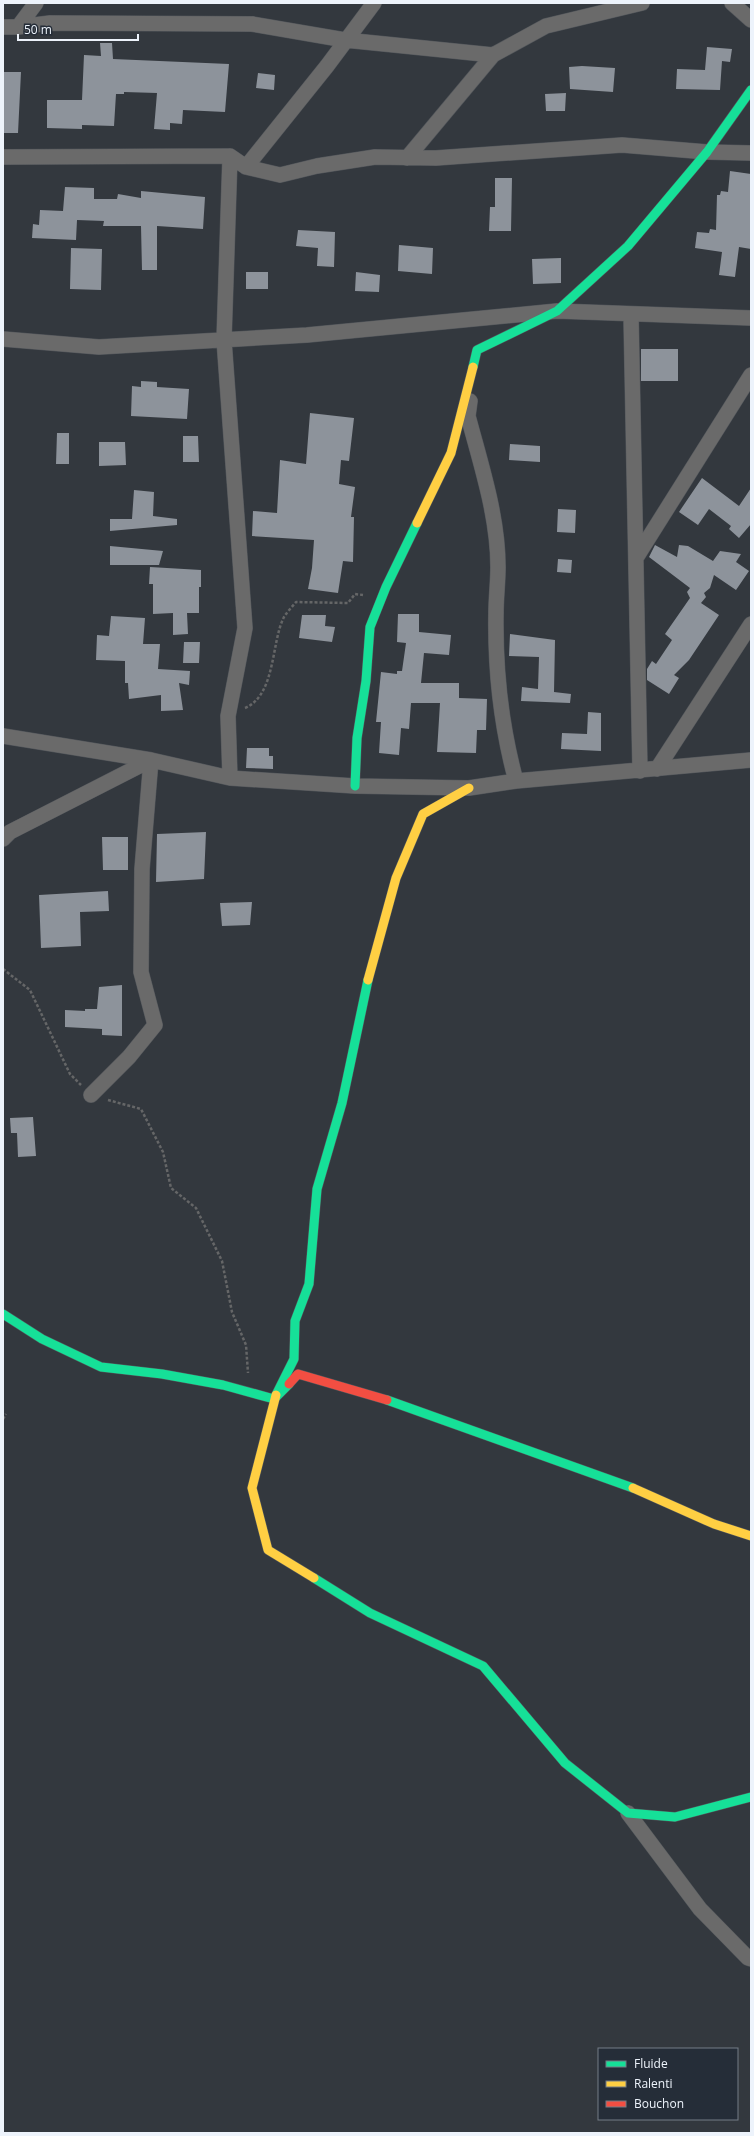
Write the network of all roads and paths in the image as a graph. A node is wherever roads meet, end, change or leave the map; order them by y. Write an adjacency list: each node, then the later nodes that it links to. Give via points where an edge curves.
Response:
1 (36, 3): 6 (street)
2 (374, 3): 7 (street)
3 (642, 3): 8 (street, via 546,26)
4 (732, 3): 5 (street)
5 (751, 20)
6 (10, 27): 7 (street, via 50,22 252,24)
7 (345, 40): 8 (street); 15 (street)
8 (493, 55): 14 (street)
9 (751, 90): 10 (street)
10 (707, 152): 11 (street); 14 (street, via 622,145); 16 (street, via 628,246)
11 (751, 153)
12 (230, 156): 13 (street); 15 (street); 20 (street)
13 (3, 157)
14 (407, 158): 15 (street, via 375,157 280,175)
15 (246, 167)
16 (557, 311): 17 (street); 20 (street, via 307,335); 21 (street)
17 (631, 314): 18 (street); 23 (street)
18 (751, 318)
19 (3, 339): 20 (street, via 99,347)
20 (224, 340): 26 (street, via 245,628)
21 (477, 350): 24 (street, via 451,453); 33 (street, via 468,416 494,519 498,567 496,614 499,701 507,748)
22 (751, 375): 23 (street)
23 (636, 558): 31 (street)
24 (386, 588): 26 (path, via 364,595 355,594 348,603 296,602 284,617 264,687 252,705); 34 (street, via 370,627 366,681 357,738)
25 (751, 624): 30 (street)
26 (228, 716): 32 (street)
27 (3, 736): 28 (street)
28 (151, 760): 32 (street); 36 (street, via 10,832); 38 (street, via 142,869 140,972 154,1025 129,1057)
29 (751, 760): 30 (street)
30 (657, 769): 31 (street)
31 (640, 771): 33 (street)
32 (230, 778): 34 (street)
33 (516, 780): 35 (street)
34 (355, 786): 35 (street)
35 (469, 788): 41 (street, via 423,814 396,878 367,984 342,1103 317,1189 309,1284 295,1321 294,1359)
36 (3, 839)
37 (3, 969): 38 (path, via 30,990 70,1074)
38 (91, 1095): 40 (path, via 141,1109 163,1152 171,1188 196,1208 222,1261 232,1312 246,1345)
39 (3, 1314): 41 (street, via 42,1340 101,1367 223,1385)
40 (250, 1377)
41 (274, 1399): 44 (street, via 298,1374 387,1400 621,1483 714,1524); 46 (street, via 252,1488 268,1550 370,1613 483,1666 564,1763)
42 (6, 1414): 43 (path)
43 (3, 1419)
44 (751, 1536)
45 (751, 1797): 46 (street, via 675,1818)
46 (628, 1813): 47 (street, via 700,1909)
47 (750, 1960)

